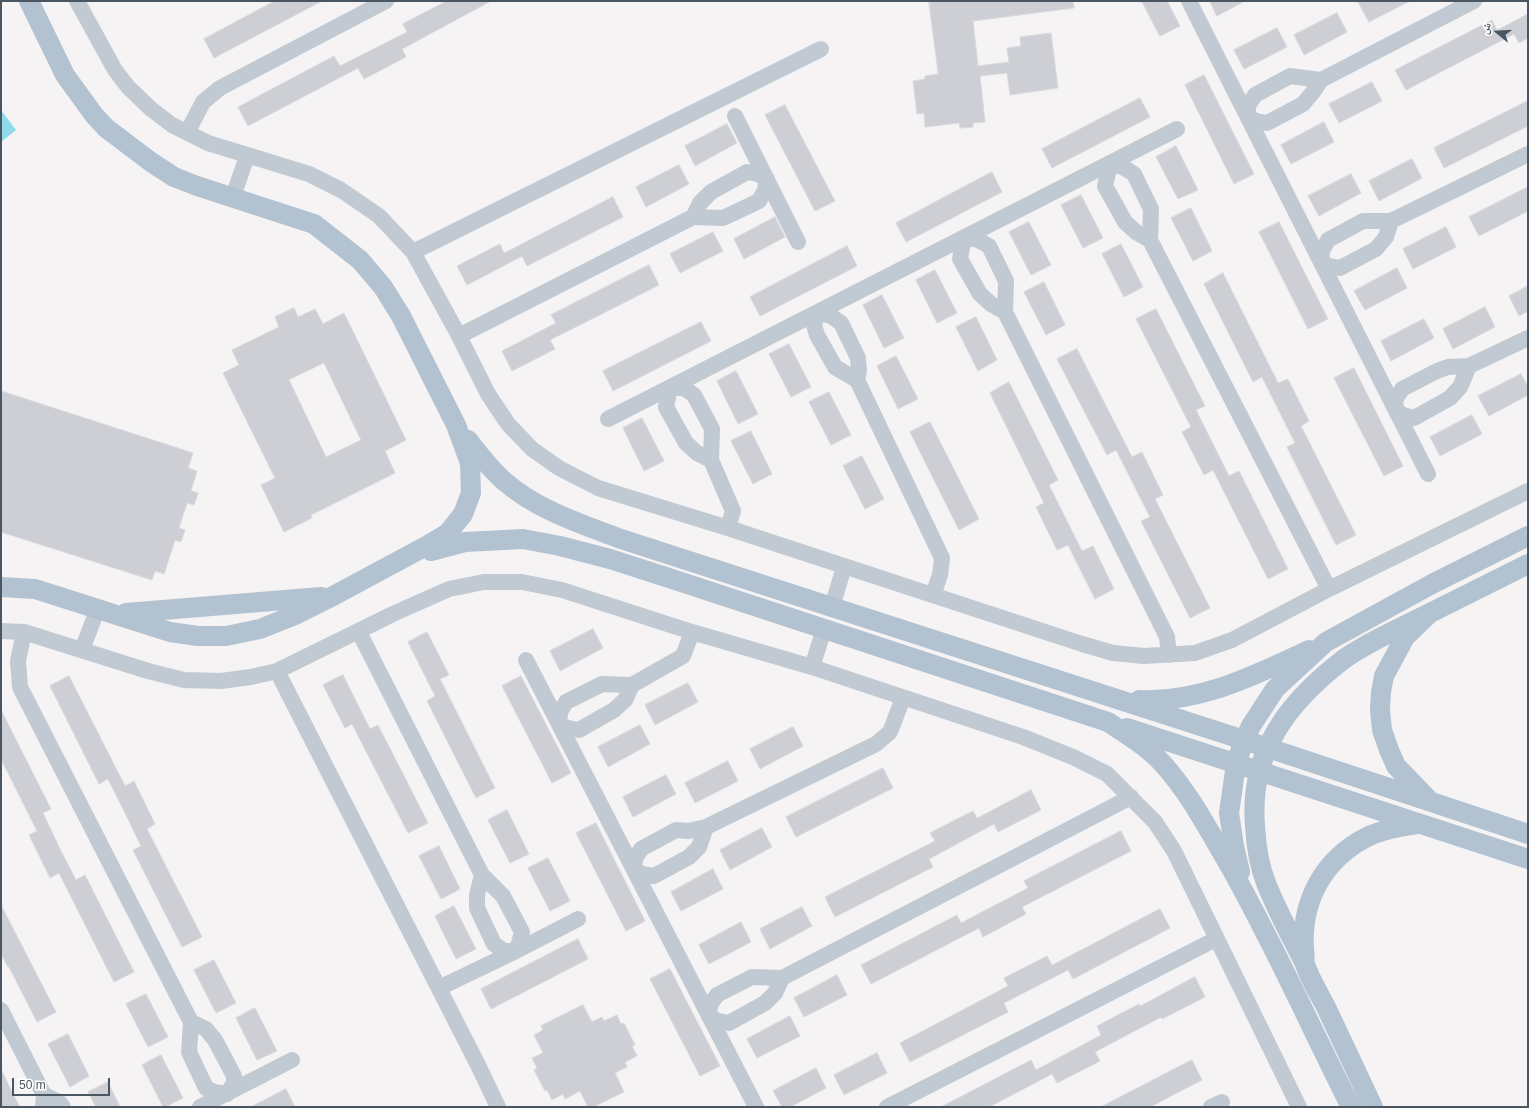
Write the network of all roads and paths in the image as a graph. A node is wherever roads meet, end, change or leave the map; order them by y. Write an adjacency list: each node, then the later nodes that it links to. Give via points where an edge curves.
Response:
1 (29, 1): 16 (main road, via 65,75 106,128 174,177)
2 (77, 1): 11 (street, via 115,70 128,87 151,109 172,125)
3 (386, 1): 11 (street, via 220,88 203,102)
4 (1190, 1): 9 (street)
5 (1474, 1): 7 (street)
6 (821, 49): 22 (street)
7 (1321, 80): 9 (street, via 1303,104 1267,123); 9 (street, via 1290,76 1255,95 1248,106)
8 (735, 116): 15 (street)
9 (1248, 117): 23 (street)
10 (1177, 129): 14 (street)
11 (187, 132): 13 (street, via 208,143)
12 (1528, 154): 18 (street)
13 (247, 156): 16 (street); 22 (street, via 309,174 341,190 379,216)
14 (1110, 164): 19 (street); 20 (street, via 1106,186 1125,222); 20 (street, via 1123,167 1134,174 1151,209)
15 (767, 179): 17 (street, via 746,172 711,192 700,203); 17 (street, via 765,190 759,200 723,218); 21 (street)
16 (234, 197): 33 (main road, via 314,224 360,260 383,287 401,316)
17 (693, 216): 26 (street)
18 (1391, 221): 23 (street, via 1363,221 1328,240 1322,251); 23 (street, via 1386,237 1376,249 1340,268)
19 (966, 237): 24 (street); 25 (street, via 960,259 980,294); 25 (street, via 989,246 1006,281)
20 (1150, 240): 45 (street)
21 (798, 242)
22 (413, 252): 26 (street)
23 (1321, 262): 31 (street)
24 (818, 312): 29 (street, via 814,325 817,335 835,368); 29 (street, via 831,316 841,323 858,358); 30 (street)
25 (1005, 312): 58 (street, via 1167,637)
26 (458, 336): 37 (street, via 488,394 508,424 532,449 559,468 598,488)
27 (1528, 338): 28 (street)
28 (1469, 366): 31 (street, via 1448,367 1402,389 1395,400); 31 (street, via 1460,387 1450,398 1414,418)
29 (857, 380): 46 (street, via 942,558 940,575)
30 (670, 388): 32 (street); 34 (street, via 666,407 686,443 697,453); 34 (street, via 684,388 694,395 712,429)
31 (1396, 410): 35 (street)
32 (608, 420)
33 (456, 425): 39 (main road, via 486,463 528,499 560,516); 40 (main road, via 470,462 471,493 463,514 448,533)
34 (711, 460): 37 (street, via 733,511)
35 (1428, 474)
36 (1528, 490): 45 (street)
37 (728, 528): 42 (street)
38 (1528, 536): 56 (main road, via 1432,584)
39 (676, 557): 43 (main road); 48 (main road)
40 (400, 560): 43 (main road, via 465,542 523,539 574,550); 47 (main road)
41 (1528, 564): 50 (main road)
42 (844, 566): 46 (street); 48 (street)
43 (669, 578): 51 (main road)
44 (1, 587): 49 (main road, via 35,589)
45 (1329, 589): 58 (street, via 1232,640 1195,653)
46 (933, 595): 58 (street, via 1113,653)
47 (332, 596): 49 (main road); 49 (main road, via 260,629 226,636 170,632)
48 (832, 607): 59 (main road)
49 (107, 611): 57 (street)
50 (1430, 613): 70 (main road, via 1345,658 1297,702 1278,725); 74 (main road, via 1405,637 1384,676 1380,710 1382,730 1396,766)
51 (824, 629): 61 (street); 63 (main road)
52 (1, 631): 53 (street)
53 (24, 632): 57 (street); 90 (street, via 18,661 20,687)
54 (359, 632): 55 (street, via 449,589 484,582 522,582 562,590); 62 (street); 80 (street)
55 (692, 632): 61 (street); 64 (street, via 684,656)
56 (1326, 642): 66 (main road, via 1259,673 1207,692 1156,701); 69 (main road, via 1275,689)
57 (82, 650): 62 (street, via 184,680 221,681)
58 (1169, 655)
59 (984, 656): 63 (main road); 66 (main road)
60 (526, 660): 68 (street)
61 (812, 668): 65 (street)
62 (277, 671): 87 (street)
63 (976, 679): 67 (main road)
64 (632, 685): 68 (street, via 625,700 614,710 579,730); 68 (street, via 602,684 566,702 560,712)
65 (903, 698): 73 (street, via 1022,737 1073,757 1107,774); 76 (street, via 890,732 876,744)
66 (1117, 699): 69 (main road)
67 (1108, 722): 71 (main road); 81 (main road, via 1139,743 1162,763 1180,785 1195,806)
68 (559, 724): 79 (street)
69 (1244, 740): 70 (main road); 71 (main road)
70 (1267, 747): 72 (main road); 74 (main road)
71 (1236, 764): 72 (main road); 81 (main road, via 1229,813)
72 (1258, 771): 75 (main road); 85 (main road, via 1254,796 1256,844 1266,882)
73 (1131, 797): 83 (street, via 1155,822 1174,851); 86 (street)
74 (1431, 802): 77 (main road)
75 (1419, 824): 78 (main road); 85 (main road, via 1368,836 1332,863 1318,881 1305,919)
76 (706, 826): 79 (street, via 689,831 676,830 641,849 635,859); 79 (street, via 699,847 689,857 654,876)
77 (1528, 834)
78 (1526, 853)
79 (634, 870): 89 (street)
80 (482, 876): 84 (street, via 503,896 522,932); 84 (street, via 477,895 477,908 494,944 504,951)
81 (1245, 894): 100 (main road)
82 (578, 919): 84 (street)
83 (1216, 939): 98 (street); 99 (street)
84 (516, 951): 87 (street)
85 (1306, 964): 101 (main road)
86 (782, 978): 89 (street, via 752,977 717,995 710,1005); 89 (street, via 775,993 764,1003 730,1023)
87 (439, 988): 96 (street)
88 (1, 1010): 93 (street)
89 (709, 1016): 97 (street)
90 (191, 1022): 92 (street, via 189,1052 206,1088); 92 (street, via 206,1029 215,1040 234,1076 234,1083)
91 (292, 1060): 92 (street)
92 (226, 1094): 95 (street)
93 (43, 1101): 94 (street, via 59,1102)
94 (63, 1107)
95 (200, 1107)
96 (498, 1107)
97 (756, 1107)
98 (887, 1107)
99 (1299, 1107)
100 (1351, 1107)
101 (1373, 1107)

